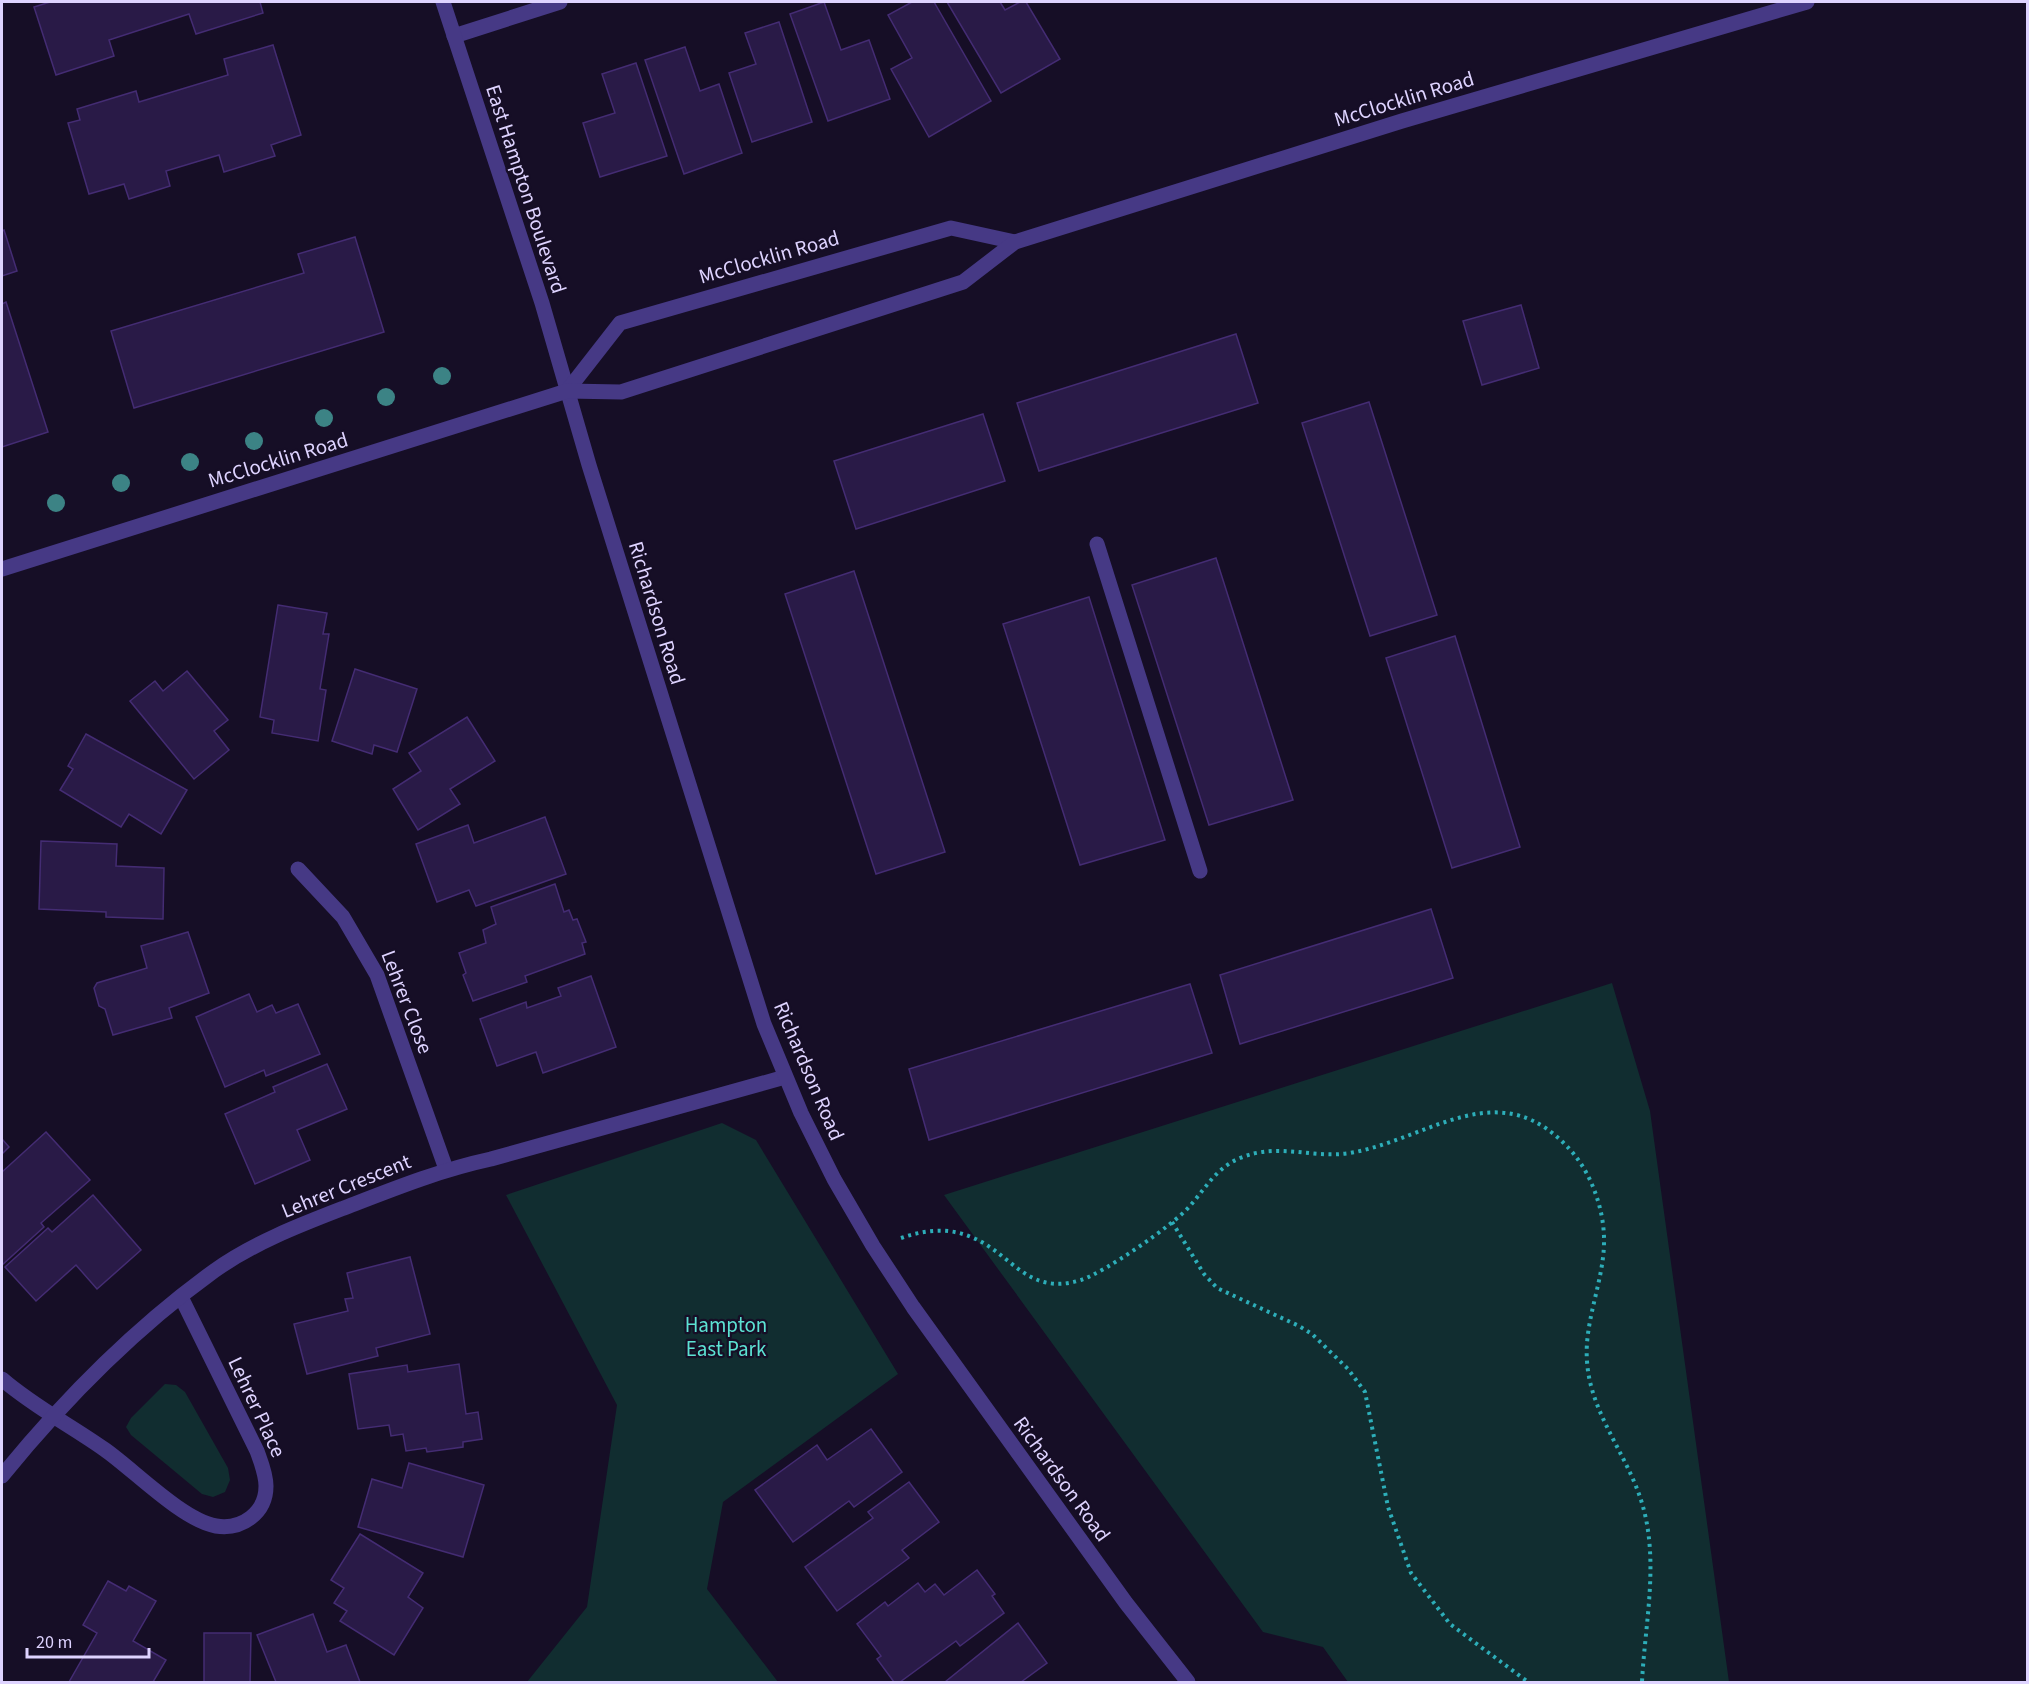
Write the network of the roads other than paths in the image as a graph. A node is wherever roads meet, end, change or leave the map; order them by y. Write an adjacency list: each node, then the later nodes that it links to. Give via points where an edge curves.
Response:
1 (443, 2): 4 (street, East Hampton Boulevard)
2 (560, 2): 4 (street)
3 (1807, 2): 5 (street, McClocklin Road, via 1402,121)
4 (454, 36): 6 (street, East Hampton Boulevard)
5 (1015, 242): 6 (street, McClocklin Road, via 963,282 621,392); 6 (street, McClocklin Road, via 951,228 620,323)
6 (567, 391): 8 (street, McClocklin Road); 11 (street, Richardson Road, via 764,1024)
7 (1097, 544): 10 (street)
8 (2, 569)
9 (298, 869): 12 (street, Lehrer Close, via 343,916 377,975)
10 (1200, 871)
11 (784, 1077): 12 (street, Lehrer Crescent); 17 (street, Richardson Road, via 834,1179 913,1307)
12 (446, 1169): 13 (street, Lehrer Crescent, via 295,1227 215,1270)
13 (181, 1297): 15 (street, Lehrer Crescent); 15 (street, Lehrer Place, via 264,1469 266,1487 252,1519 236,1526 216,1526 198,1519)
14 (2, 1379): 15 (street)
15 (53, 1416): 16 (street, Lehrer Crescent)
16 (2, 1476)
17 (1188, 1683)

